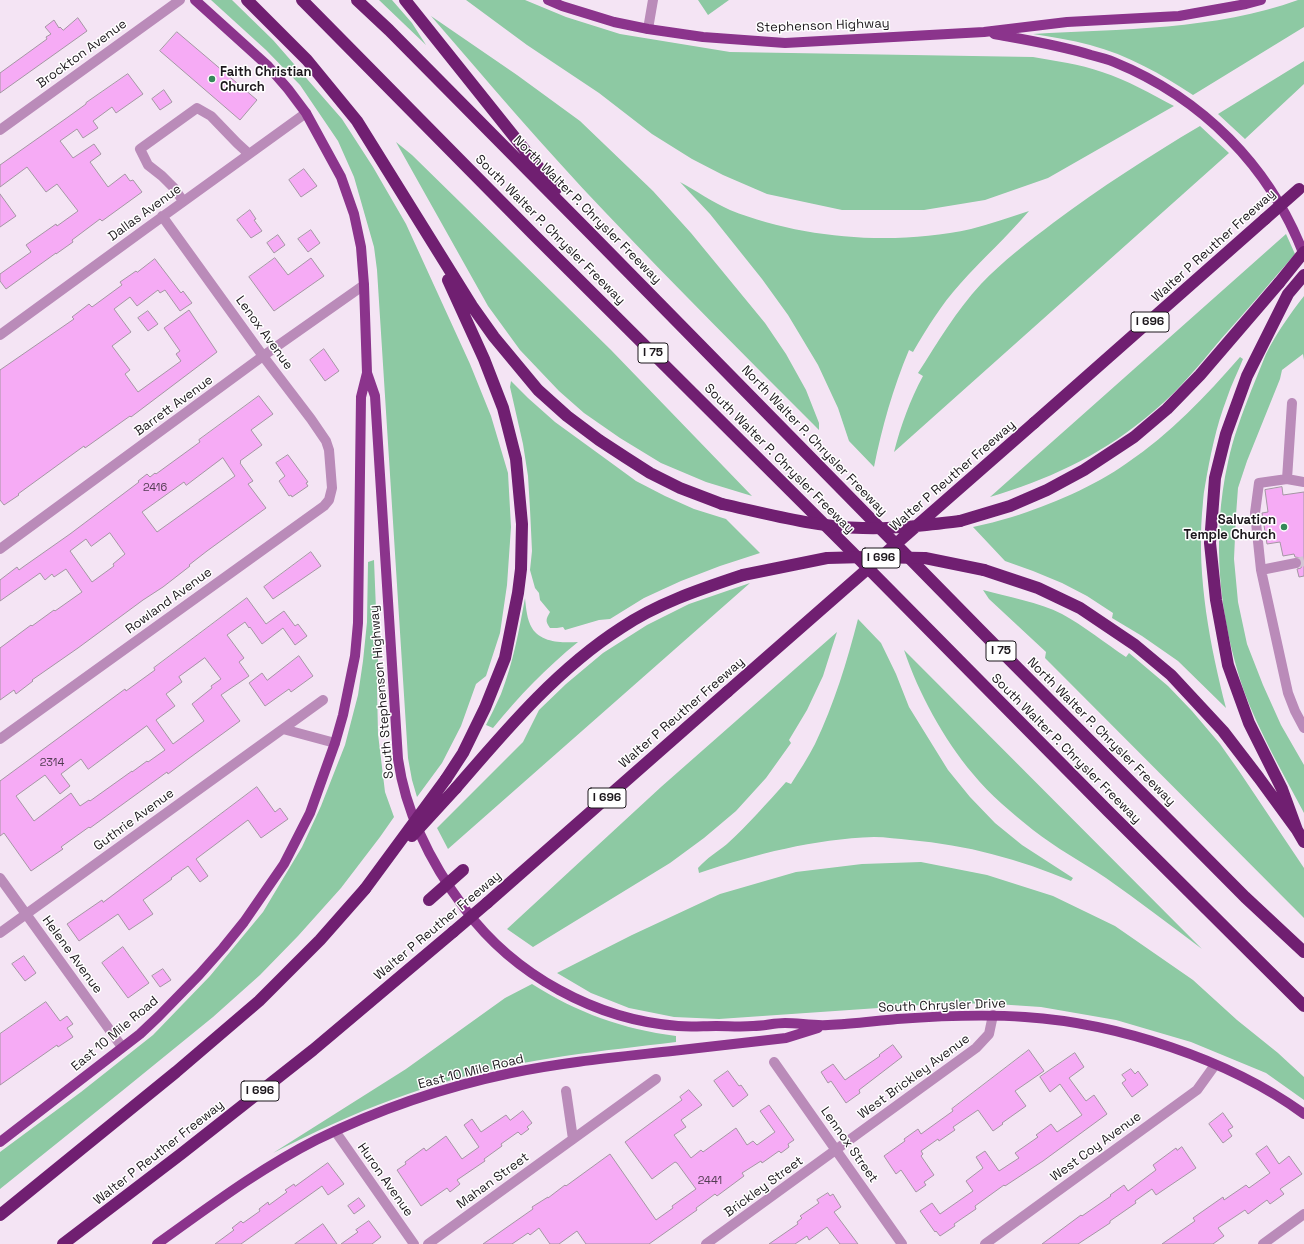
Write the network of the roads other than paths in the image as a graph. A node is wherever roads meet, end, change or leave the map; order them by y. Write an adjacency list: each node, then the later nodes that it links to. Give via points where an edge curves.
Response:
1 (180, 0): 13 (street, Brockton Avenue)
2 (195, 0): 12 (main road, South Stephenson Highway, via 268,66)
3 (247, 0): 18 (highway, via 307,60 357,121)
4 (302, 0): 47 (highway, South Walter P. Chrysler Freeway / I 75)
5 (357, 0): 19 (highway, North Walter P. Chrysler Freeway / I 75)
6 (405, 0): 19 (highway)
7 (548, 0): 10 (main road, Stephenson Highway, via 614,22)
8 (653, 0): 10 (street)
9 (1261, 0): 11 (main road, via 1179,16 1067,22)
10 (648, 29): 11 (main road, Stephenson Highway, via 702,38 785,43)
11 (984, 32): 20 (main road, via 1066,47 1114,62 1177,95 1221,130 1248,159 1280,204)
12 (306, 113): 14 (street, Dallas Avenue); 22 (main road, South Stephenson Highway, via 341,176 352,208 361,247)
13 (0, 130)
14 (249, 154): 16 (street, Dallas Avenue); 16 (street, via 211,116 197,108 140,149 148,165 174,188)
15 (1302, 187): 62 (highway, Walter P Reuther Freeway / I 696, bridge, via 487,903 276,1079)
16 (183, 201): 17 (street, Dallas Avenue)
17 (162, 216): 23 (street, Dallas Avenue); 24 (street, Lenox Avenue)
18 (425, 229): 20 (highway, bridge, via 494,337 538,390 599,440 650,473 722,504 802,521 862,528 960,521 1010,506 1084,470 1134,437 1167,409 1200,375); 42 (highway, bridge, via 484,359 503,408 516,459 522,524 521,570 505,658 463,753)
19 (593, 236): 46 (highway, North Walter P. Chrysler Freeway / I 75, via 991,642)
20 (1304, 254)
21 (1304, 275): 38 (highway, via 1288,294 1247,376 1226,434 1215,478 1210,542 1216,600 1228,665 1249,723 1282,789)
22 (364, 285): 24 (street, Barrett Avenue); 25 (main road, South Stephenson Highway)
23 (0, 335)
24 (264, 356): 27 (street, Lenox Avenue, via 326,441); 30 (street, Barrett Avenue)
25 (367, 373): 37 (main road, South Stephenson Highway, via 361,397 358,623 348,696); 49 (main road, South Stephenson Highway, via 375,396 400,773 408,803 424,844 445,881 475,922 507,954 554,987 593,1007 648,1022 679,1026 752,1026 783,1023)
26 (1292, 403): 28 (street)
27 (331, 471): 36 (street, Rowland Avenue, via 332,488 329,500 324,506)
28 (1287, 479): 29 (street); 32 (street, via 1259,483 1255,512)
29 (1304, 482)
30 (0, 549)
31 (1296, 563): 32 (street)
32 (1261, 570): 34 (street, via 1288,693)
33 (322, 700): 35 (street, Guthrie Avenue)
34 (1304, 728)
35 (283, 729): 37 (street); 44 (street, Guthrie Avenue)
36 (0, 739)
37 (334, 743): 50 (main road, East 10 Mile Road, via 310,813 284,864 249,915 199,975 140,1034)
38 (1297, 830): 39 (highway); 42 (highway, bridge, via 1223,731 1171,675 1135,645 1080,608 1038,588 984,570 925,558 827,558 743,575 696,590 622,627 557,678 516,719)
39 (1304, 842)
40 (463, 870): 43 (highway, Walter P Reuther Freeway, bridge)
41 (0, 878): 44 (street, Helene Avenue)
42 (365, 889): 61 (highway, via 320,940 259,1001)
43 (429, 900)
44 (26, 914): 45 (street, Guthrie Avenue); 50 (street, Helene Avenue)
45 (0, 933)
46 (1304, 952)
47 (1304, 1006)
48 (993, 1015): 49 (main road, South Chrysler Drive, via 930,1017); 52 (main road, South Chrysler Drive, via 1054,1020 1116,1031); 59 (street, West Brickley Avenue, via 989,1034 976,1048)
49 (826, 1026): 56 (main road, East 10 Mile Road, via 786,1038 580,1062 512,1073 464,1084 421,1098)
50 (122, 1047): 58 (main road, East 10 Mile Road)
51 (774, 1062): 59 (street, Lennox Street)
52 (1215, 1065): 55 (main road, South Chrysler Drive, via 1252,1082); 68 (street, West Coy Avenue, via 1197,1090)
53 (656, 1079): 57 (street, Mahan Street)
54 (566, 1091): 57 (street)
55 (1304, 1114)
56 (335, 1131): 63 (main road, East 10 Mile Road, via 256,1175); 64 (street, Huron Avenue)
57 (573, 1139): 65 (street, Mahan Street)
58 (0, 1142)
59 (836, 1150): 66 (street, Brickley Street); 67 (street, Lennox Street)
60 (1304, 1214): 69 (street)
61 (0, 1215)
62 (63, 1244)
63 (157, 1244)
64 (414, 1244)
65 (428, 1244)
66 (706, 1244)
67 (902, 1244)
68 (985, 1244)
69 (1263, 1244)

